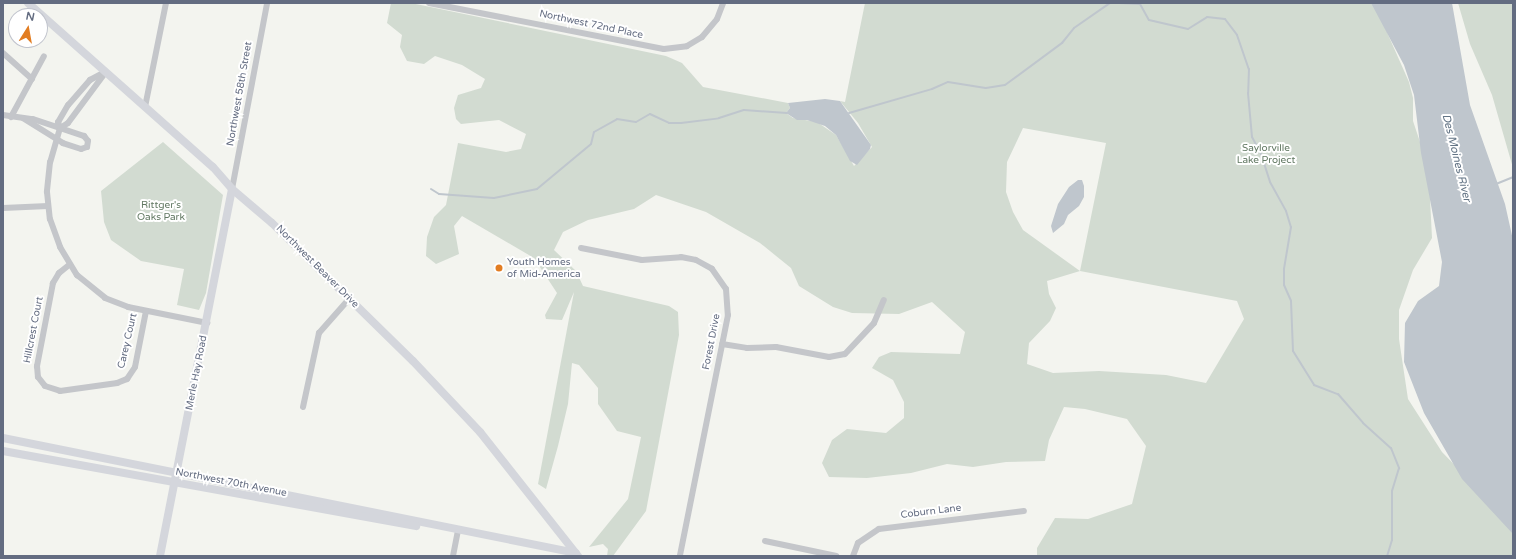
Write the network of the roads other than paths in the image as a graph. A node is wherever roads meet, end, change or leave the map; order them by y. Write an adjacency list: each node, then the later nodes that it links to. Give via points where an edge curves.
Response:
1 (28, 3): 8 (main road, Northwest Beaver Drive)
2 (166, 3): 10 (street)
3 (267, 3): 16 (street, Northwest 58th Street)
4 (430, 3): 5 (street, Northwest 72nd Place, via 655,48 676,49 698,40 711,29)
5 (723, 3)
6 (3, 53): 9 (street)
7 (44, 56): 9 (street)
8 (105, 72): 10 (main road, Northwest Beaver Drive); 14 (street, via 68,123); 14 (street, via 90,80 68,105 58,122)
9 (32, 79): 12 (street)
10 (145, 107): 16 (main road, Northwest Beaver Drive, via 213,167)
11 (3, 115): 12 (street)
12 (11, 117): 13 (street)
13 (23, 118): 14 (street); 15 (street)
14 (60, 128): 15 (street); 15 (street, via 84,136 88,144 81,149 63,143)
15 (57, 138): 17 (street, via 48,177)
16 (232, 189): 21 (main road, Northwest Beaver Drive, via 272,223); 24 (main road, Merle Hay Road)
17 (48, 206): 18 (street); 20 (street, via 54,233)
18 (3, 208)
19 (581, 248): 25 (street, Forest Drive, via 642,260 681,257 704,263 718,275 728,298)
20 (69, 265): 23 (street, via 85,284 105,298); 26 (street, Hillcrest Court, via 59,273 53,283 37,366 38,377 44,386)
21 (349, 299): 27 (street, via 319,333); 35 (main road, Northwest Beaver Drive, via 480,432)
22 (884, 300): 25 (street, via 874,323 845,354 829,357 776,347 746,348)
23 (146, 311): 24 (street); 26 (street, Carey Court, via 134,367 127,379 117,384)
24 (207, 323): 30 (main road, Merle Hay Road)
25 (722, 344): 38 (street, Forest Drive)
26 (60, 391)
27 (303, 407)
28 (3, 438): 30 (main road, Northwest 70th Avenue)
29 (3, 451): 31 (main road, Northwest 70th Avenue)
30 (178, 473): 31 (main road, Merle Hay Road); 33 (main road, Northwest 70th Avenue)
31 (175, 484): 33 (main road, Northwest 70th Avenue, via 439,530); 36 (main road, Merle Hay Road)
32 (1024, 511): 40 (street, Coburn Lane, via 879,529 858,542)
33 (458, 530): 35 (main road, Northwest 70th Avenue); 37 (street)
34 (765, 541): 39 (street)
35 (577, 554)
36 (160, 556)
37 (453, 556)
38 (680, 556)
39 (836, 556)
40 (853, 556)

